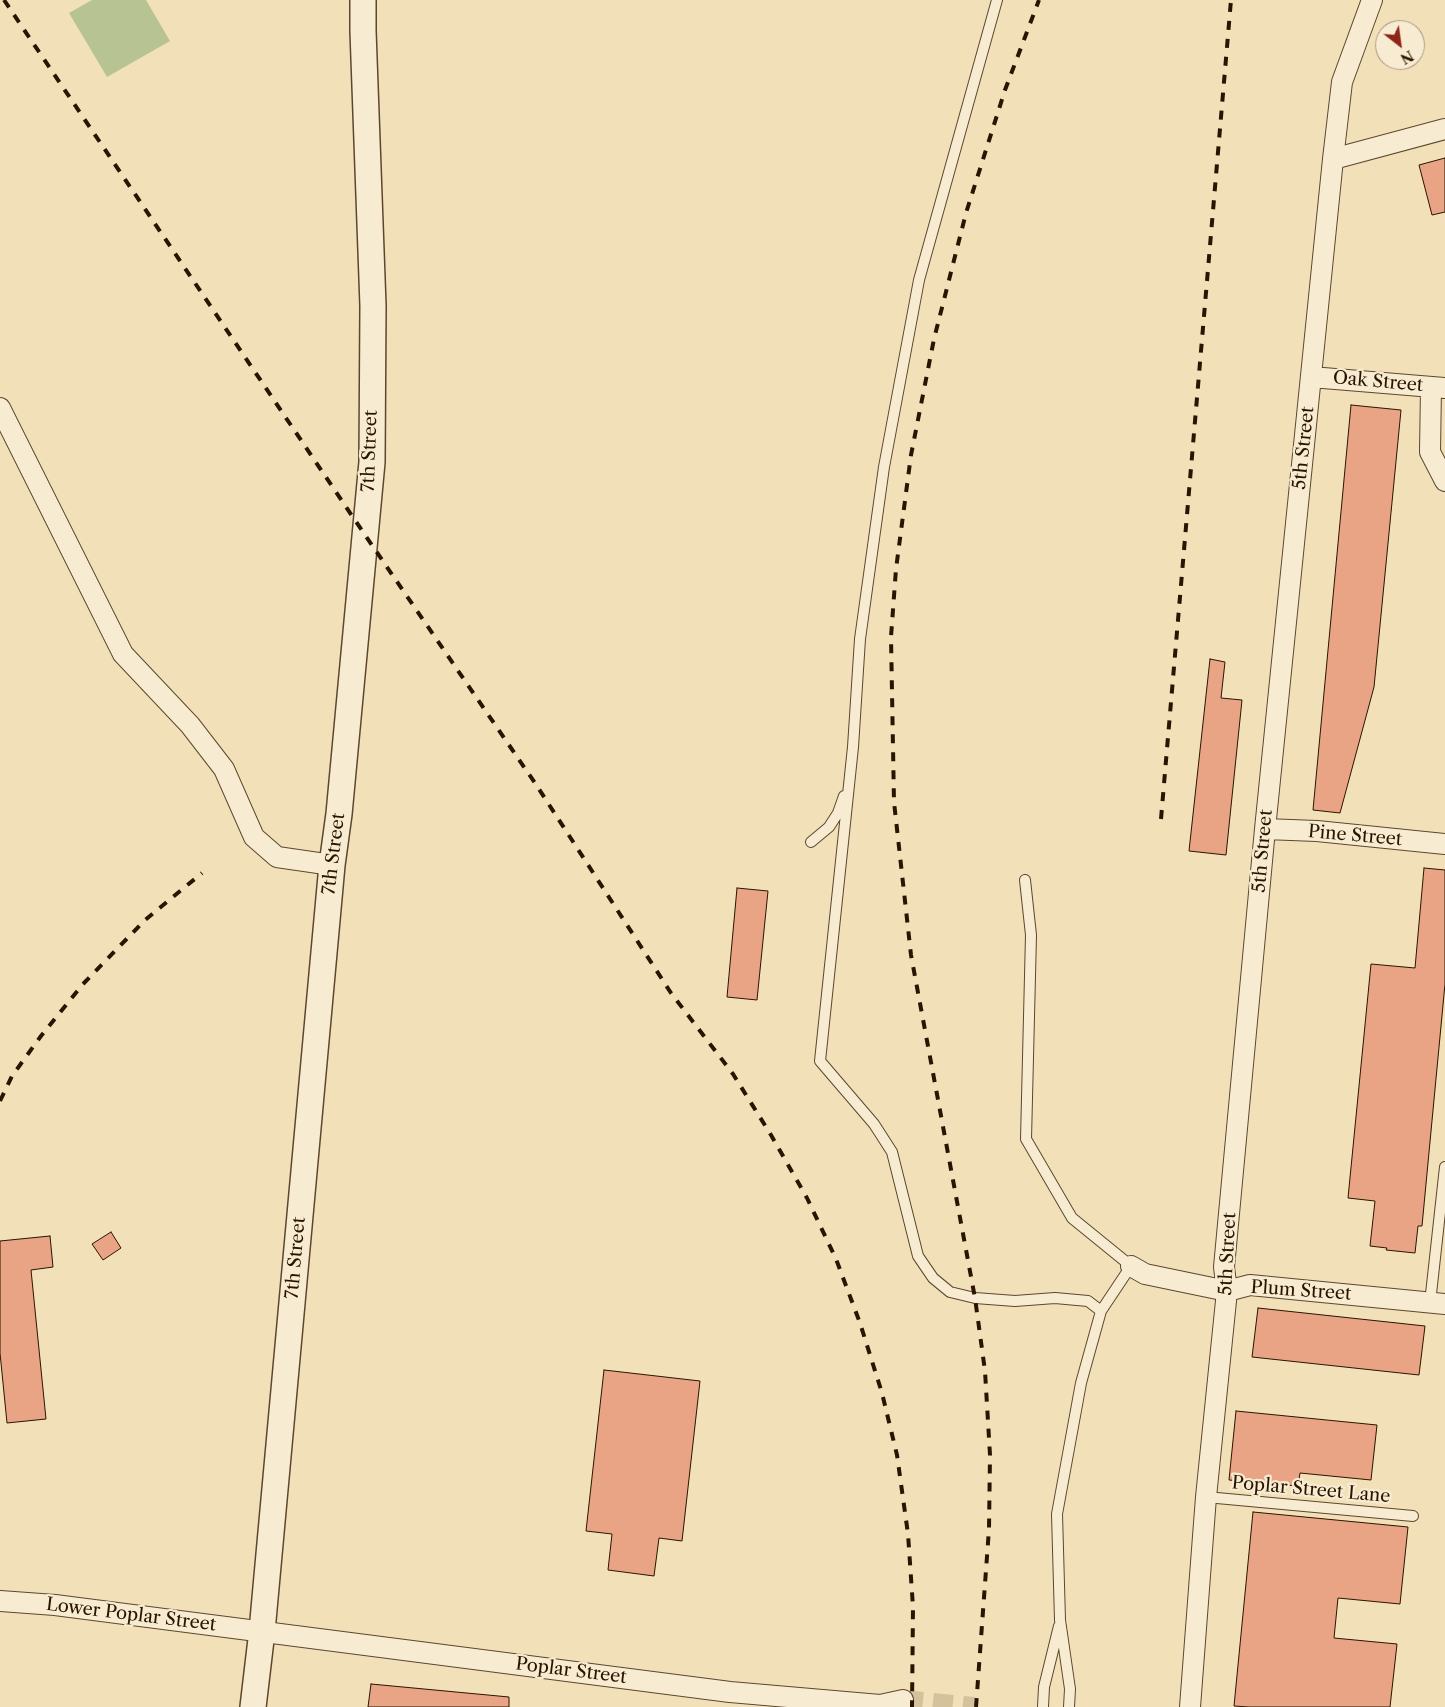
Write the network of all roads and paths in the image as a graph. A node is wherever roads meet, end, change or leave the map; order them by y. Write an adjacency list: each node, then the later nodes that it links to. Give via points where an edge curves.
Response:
1 (364, 0): 14 (street, 7th Street, via 373,306 372,462)
2 (997, 0): 10 (lane, via 919,280 881,486 860,639)
3 (1372, 0): 5 (street, 5th Street, via 1342,82)
4 (1445, 129): 5 (street)
5 (1333, 159): 6 (street, 5th Street)
6 (1311, 377): 7 (street, Oak Street); 11 (street, 5th Street)
7 (1438, 388): 9 (street, via 1430,452)
8 (0, 408): 14 (street, via 123,654 190,725 224,769 254,837 278,857)
9 (1445, 481)
10 (849, 783): 12 (lane, via 829,827); 20 (lane, via 820,1061 874,1124 892,1152 918,1256 933,1278 950,1292 975,1298 1088,1301)
11 (1265, 829): 13 (street, Pine Street); 18 (street, 5th Street, via 1224,1267)
12 (811, 842)
13 (1445, 844)
14 (332, 865): 25 (street, 7th Street)
15 (1025, 880): 17 (lane, via 1032,935 1026,1139 1072,1218)
16 (1445, 1167): 19 (lane)
17 (1131, 1266): 18 (street, Plum Street, via 1145,1274); 20 (lane)
18 (1227, 1292): 19 (street, Plum Street, via 1250,1285); 21 (street, 5th Street)
19 (1438, 1304)
20 (1101, 1311): 24 (lane, via 1081,1383 1058,1514)
21 (1206, 1497): 22 (lane, Poplar Street Lane); 32 (street, 5th Street)
22 (1413, 1516)
23 (0, 1601): 25 (street, Lower Poplar Street)
24 (1060, 1620): 30 (lane, via 1044,1687); 31 (lane)
25 (262, 1632): 26 (street, Poplar Street); 29 (street, 7th Street)
26 (730, 1700): 28 (street, Poplar Street)
27 (903, 1700): 28 (street, Poplar Street)
28 (875, 1706)
29 (252, 1707)
30 (1043, 1707)
31 (1070, 1707)
32 (1190, 1707)

